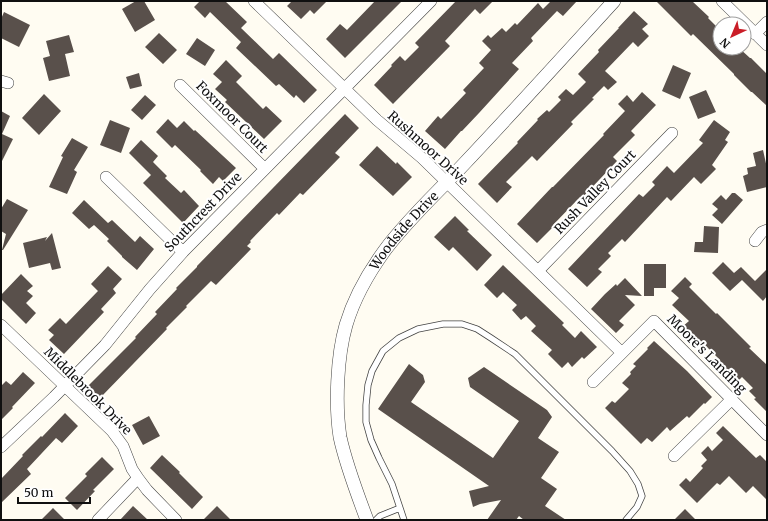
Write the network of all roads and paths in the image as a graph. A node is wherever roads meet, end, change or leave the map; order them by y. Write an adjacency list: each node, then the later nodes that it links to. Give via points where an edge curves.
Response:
1 (431, 1): 9 (street, Southcrest Drive)
2 (614, 1): 13 (street, Woodside Drive)
3 (722, 1): 6 (street)
4 (260, 3): 9 (street, Rushmoor Drive)
5 (767, 22): 6 (street)
6 (755, 34): 7 (street)
7 (767, 45)
8 (180, 85): 11 (street, Foxmoor Court)
9 (345, 88): 11 (street, Southcrest Drive); 13 (street, Rushmoor Drive)
10 (672, 133): 17 (street, Rush Valley Court)
11 (265, 169): 16 (street, Southcrest Drive)
12 (106, 177): 16 (street)
13 (447, 183): 17 (street, Rushmoor Drive); 30 (street, Woodside Drive, via 402,229 385,251 367,278 346,325 338,382 340,436)
14 (767, 230): 15 (street)
15 (755, 240)
16 (183, 252): 21 (street, Southcrest Drive, via 105,345)
17 (538, 271): 19 (street, Rushmoor Drive)
18 (1, 325): 21 (street, Middlebrook Drive)
19 (622, 353): 20 (street, Moore's Landing); 22 (street, Moore's Landing, via 654,321)
20 (593, 382)
21 (65, 386): 24 (street, Southcrest Drive); 26 (street, Middlebrook Drive, via 116,436)
22 (732, 399): 23 (street, Moore's Landing); 25 (street)
23 (767, 435)
24 (1, 447)
25 (674, 456)
26 (138, 478): 28 (street); 29 (street, Middlebrook Drive)
27 (400, 508): 31 (lane); 32 (lane); 33 (lane, via 366,422 372,371 383,352 399,338 418,329 443,324 462,324 477,330 515,354 630,471 642,496)
28 (98, 520)
29 (176, 520)
30 (367, 520)
31 (376, 520)
32 (404, 520)
33 (626, 520)

